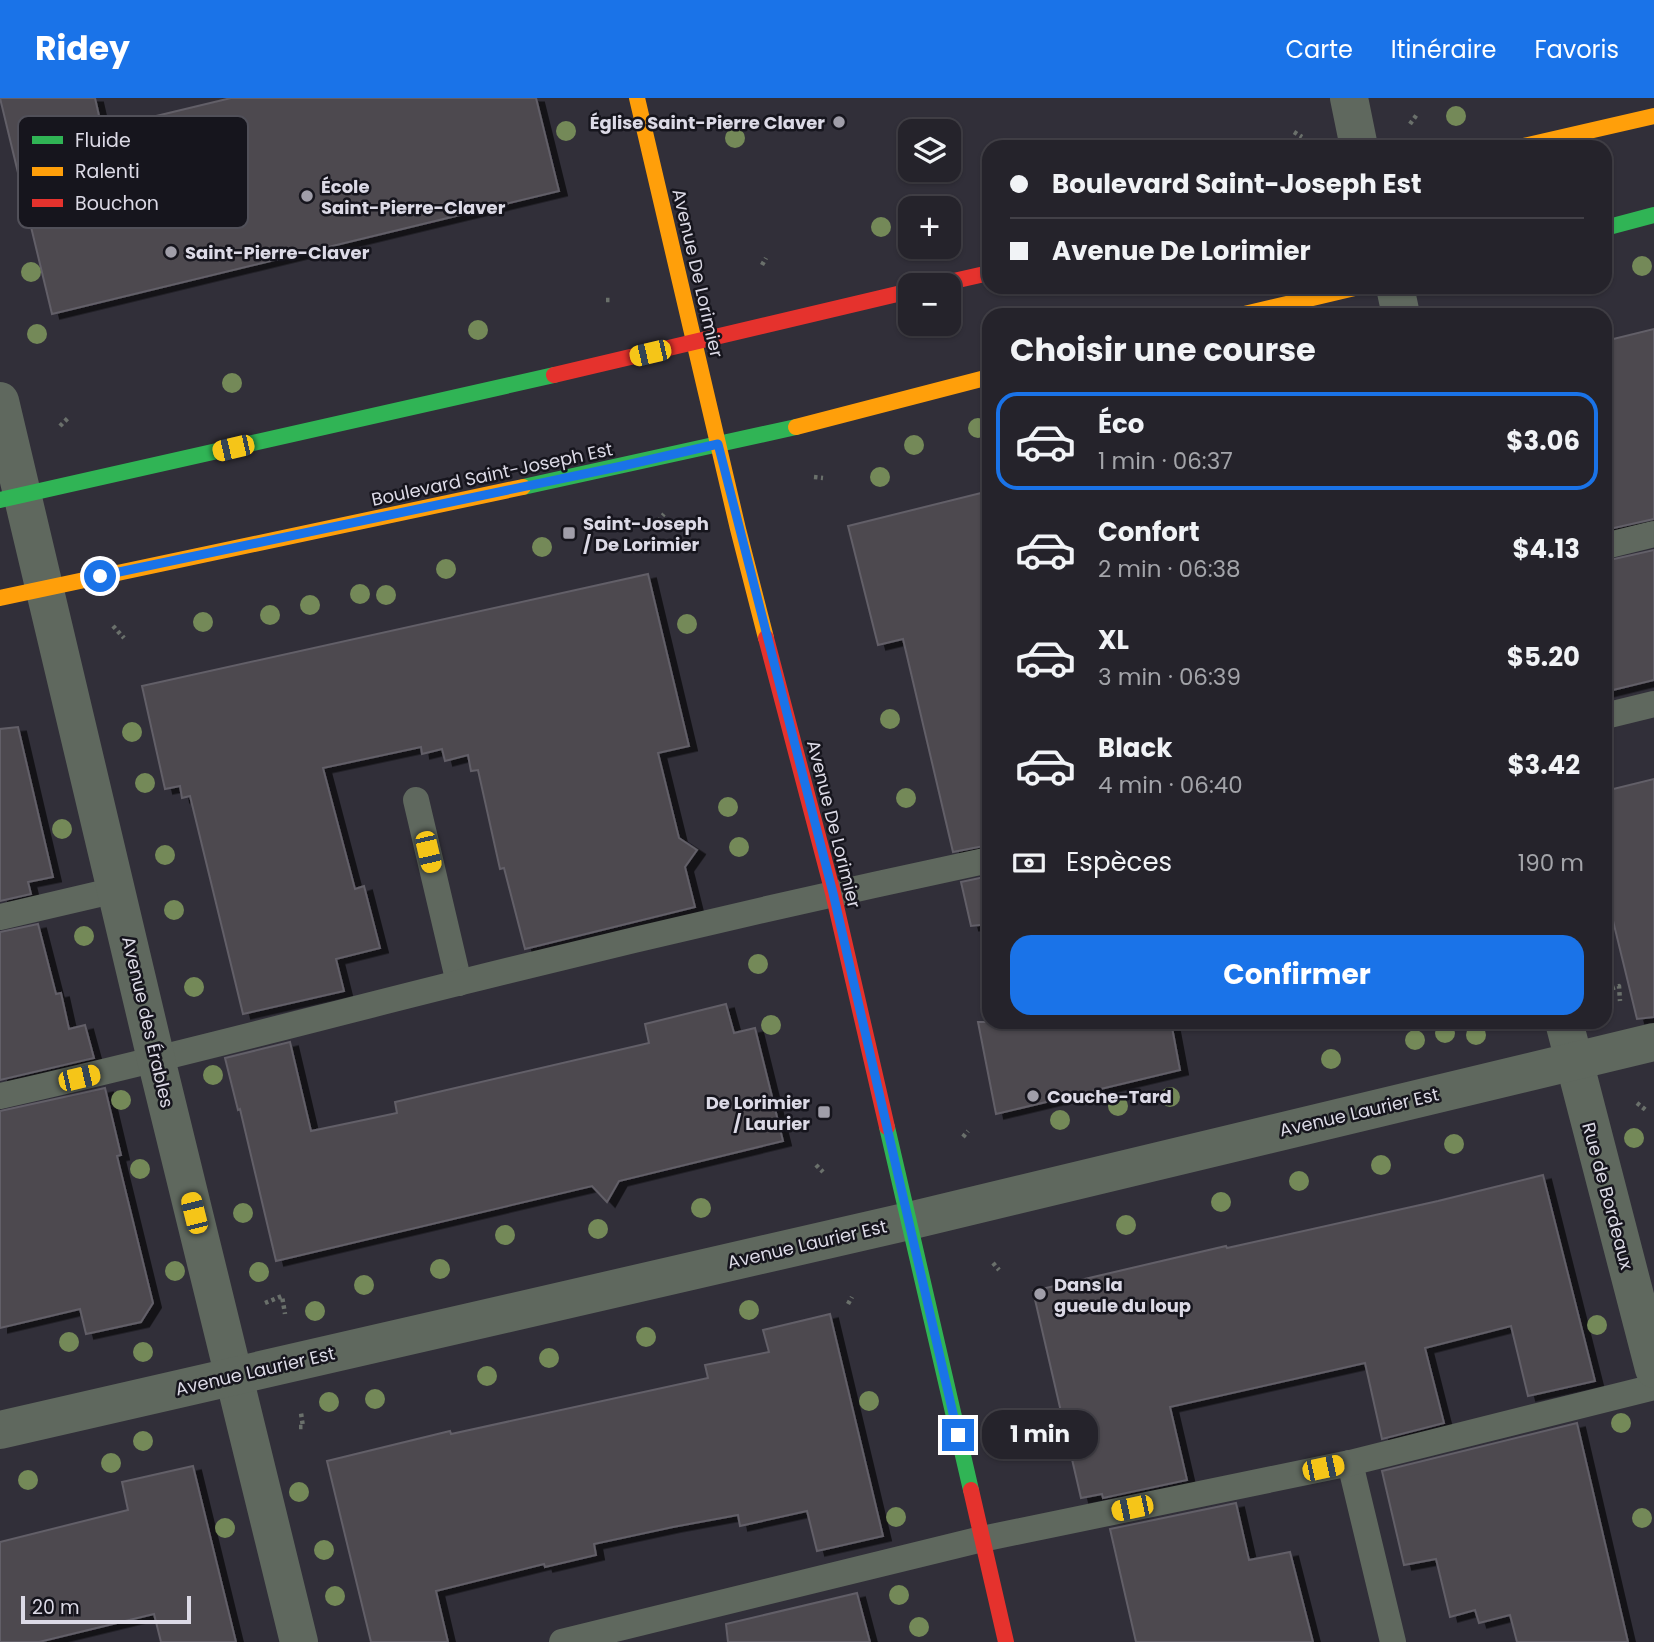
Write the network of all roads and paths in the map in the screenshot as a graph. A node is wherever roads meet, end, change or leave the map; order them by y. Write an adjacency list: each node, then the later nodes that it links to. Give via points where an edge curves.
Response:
1 (637, 98): 19 (main road, Avenue De Lorimier)
2 (1349, 98): 8 (street)
3 (1418, 113): 5 (path)
4 (1654, 116): 9 (main road)
5 (1410, 124)
6 (1294, 132): 7 (path)
7 (1302, 137)
8 (1358, 140)
9 (1549, 140)
10 (1654, 215): 11 (main road)
11 (1612, 226)
12 (766, 258): 13 (path)
13 (762, 265)
14 (982, 275): 15 (main road)
15 (961, 279)
16 (898, 294): 19 (main road)
17 (1329, 294): 18 (main road)
18 (1270, 308)
19 (696, 343): 24 (main road, Avenue De Lorimier); 27 (main road)
20 (982, 379): 24 (main road, Boulevard Saint-Joseph Est)
21 (0, 401): 27 (street, Avenue des Érables)
22 (69, 417): 23 (path)
23 (60, 426)
24 (718, 444): 32 (main road, Boulevard Saint-Joseph Est); 41 (main road, Avenue De Lorimier)
25 (814, 477): 26 (path)
26 (823, 478)
27 (11, 498): 32 (street, Avenue des Érables)
28 (664, 514): 29 (path)
29 (659, 521)
30 (1654, 534): 31 (lane)
31 (1612, 544)
32 (44, 588): 33 (main road, Boulevard Saint-Joseph Est); 40 (street, Avenue des Érables)
33 (0, 598)
34 (113, 626): 35 (path)
35 (124, 638)
36 (1654, 704): 37 (lane)
37 (1612, 714)
38 (416, 800): 43 (lane)
39 (982, 861): 41 (lane)
40 (116, 890): 42 (lane); 46 (street, Avenue des Érables)
41 (833, 893): 43 (lane); 53 (main road, Avenue De Lorimier)
42 (0, 917)
43 (459, 983): 46 (lane)
44 (1566, 1029): 47 (street, Rue de Bordeaux)
45 (1654, 1042): 47 (street, Avenue Laurier Est)
46 (156, 1059): 48 (lane); 61 (street, Avenue des Érables)
47 (1573, 1061): 53 (street, Avenue Laurier Est); 60 (street, Rue de Bordeaux)
48 (0, 1096)
49 (968, 1131): 50 (path)
50 (962, 1137)
51 (816, 1165): 52 (path)
52 (823, 1172)
53 (909, 1221): 61 (street, Avenue Laurier Est); 65 (main road, Avenue De Lorimier)
54 (993, 1263): 55 (path)
55 (999, 1270)
56 (852, 1297): 58 (path)
57 (261, 1304): 59 (path, via 282,1296)
58 (848, 1304)
59 (286, 1318)
60 (1654, 1369)
61 (234, 1376): 63 (street, Avenue Laurier Est); 67 (street, Avenue des Érables)
62 (1654, 1387): 64 (lane)
63 (0, 1430)
64 (1350, 1463): 65 (lane); 70 (lane)
65 (982, 1539): 66 (lane); 69 (main road, Avenue De Lorimier)
66 (620, 1635): 68 (lane)
67 (299, 1642)
68 (562, 1642)
69 (1006, 1642)
70 (1393, 1642)

